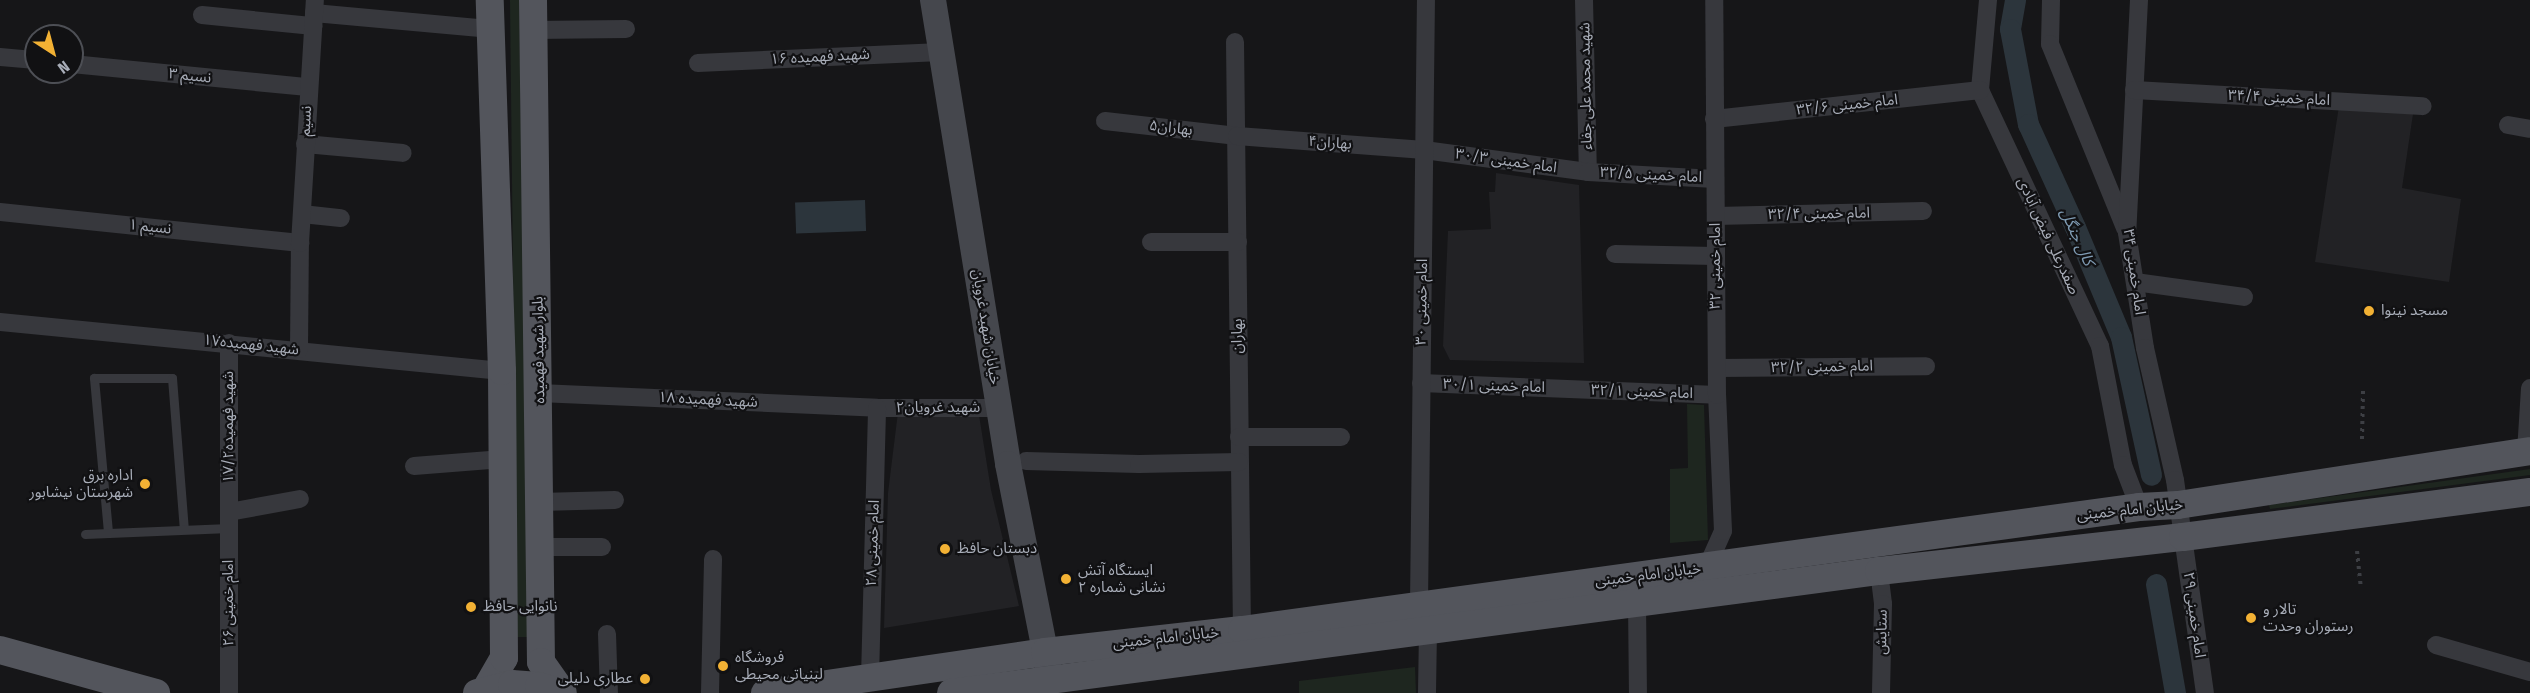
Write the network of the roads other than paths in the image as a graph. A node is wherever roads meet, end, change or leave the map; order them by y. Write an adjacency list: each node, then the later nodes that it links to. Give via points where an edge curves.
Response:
1 (490, 0): 12 (main road)
2 (533, 0): 14 (main road, بلوار شهید فهمیده)
3 (933, 0): 16 (street, خیابان شهید غرویان)
4 (1426, 0): 31 (street, امام خمینی ۳۰)
5 (1584, 0): 33 (street, شهید محمد علی جفاء)
6 (1714, 0): 25 (street, امام خمینی ۳۲)
7 (1988, 0): 22 (street)
8 (2051, 0): 40 (street, via 2050,44)
9 (2139, 0): 23 (street, امام خمینی ۳۴)
10 (314, 13): 11 (street); 12 (street); 21 (street, نسیم)
11 (202, 15)
12 (491, 29): 53 (main road)
13 (626, 29): 14 (street)
14 (533, 30): 57 (main road, بلوار شهید فهمیده)
15 (1235, 42): 29 (street, بهاران)
16 (941, 52): 19 (street, شهید فهمیده ۱۶); 60 (street, خیابان شهید غرویان)
17 (0, 57): 18 (street)
18 (24, 59)
19 (698, 63)
20 (84, 65): 21 (street, نسیم ۳)
21 (308, 87): 30 (street, نسیم)
22 (1980, 90): 25 (street, امام خمینی ۳۲/۶); 73 (street, صفدرعلی فیض آبادی, via 2100,346 2126,474)
23 (2134, 90): 24 (street, امام خمینی ۳۴/۴); 40 (street, امام خمینی ۳۴)
24 (2423, 106)
25 (1714, 119): 34 (street, امام خمینی ۳۲)
26 (1105, 121): 29 (street, بهاران۵)
27 (2508, 125): 28 (street)
28 (2530, 129)
29 (1237, 136): 31 (street, بهاران۴); 42 (street, بهاران)
30 (305, 144): 32 (street); 37 (street, نسیم)
31 (1424, 150): 33 (street, امام خمینی ۳۰/۳); 54 (street, امام خمینی ۳۰)
32 (404, 153)
33 (1588, 172): 34 (street, امام خمینی ۳۲/۵)
34 (1715, 179): 38 (street, امام خمینی ۳۲)
35 (1923, 211): 38 (street, امام خمینی ۳۲/۴)
36 (0, 212): 43 (street, نسیم ۱)
37 (302, 214): 39 (street); 43 (street, نسیم)
38 (1716, 216): 45 (street, امام خمینی ۳۲)
39 (341, 218)
40 (2127, 233): 46 (street, امام خمینی ۳۴)
41 (1151, 242): 42 (street)
42 (1238, 242): 61 (street, بهاران)
43 (300, 243): 50 (street, نسیم)
44 (1615, 254): 45 (street)
45 (1715, 256): 52 (street, امام خمینی ۳۲)
46 (2134, 282): 47 (street); 72 (street, امام خمینی ۳۴)
47 (2244, 297)
48 (0, 322): 49 (street, شهید فهمیده۱۷)
49 (229, 343): 50 (street, شهید فهمیده۱۷); 74 (street, شهید فهمیده۱۷/۲)
50 (299, 349): 53 (street, شهید فهمیده۱۷)
51 (1926, 366): 52 (street, امام خمینی ۳۲/۲)
52 (1717, 368): 58 (street, امام خمینی ۳۲)
53 (502, 371): 64 (main road)
54 (1421, 383): 56 (street, امام خمینی ۳۰/۱); 87 (street, امام خمینی ۳۰)
55 (2530, 388): 63 (street)
56 (1567, 389): 58 (street, امام خمینی ۳۲/۱)
57 (539, 393): 59 (street, شهید فهمیده ۱۸); 71 (main road, بلوار شهید فهمیده)
58 (1717, 395): 76 (street, امام خمینی ۳۲)
59 (877, 408): 60 (street, شهید غرویان۲); 94 (street, امام خمینی ۲۸)
60 (999, 408): 93 (street, خیابان شهید غرویان)
61 (1239, 437): 62 (street); 66 (street, بهاران)
62 (1341, 437)
63 (2528, 451): 72 (main road, خیابان امام خمینی)
64 (503, 459): 67 (street); 95 (main road, via 504,658)
65 (1026, 461): 66 (street)
66 (1239, 462): 88 (street, بهاران)
67 (414, 466)
68 (2530, 492): 79 (main road, خیابان امام خمینی)
69 (300, 499): 74 (street)
70 (615, 500): 71 (street)
71 (540, 502): 80 (main road, بلوار شهید فهمیده)
72 (2178, 505): 73 (main road, خیابان امام خمینی); 79 (street, امام خمینی ۳۴)
73 (2139, 507): 83 (main road, خیابان امام خمینی)
74 (229, 520): 75 (lane); 97 (street, امام خمینی ۲۶)
75 (184, 530): 77 (lane); 77 (lane, via 172,378 94,378)
76 (1723, 531): 83 (street); 84 (street)
77 (108, 532): 78 (lane)
78 (85, 534)
79 (2182, 537): 85 (main road, خیابان امام خمینی); 106 (street, امام خمینی ۲۹)
80 (540, 547): 81 (street); 98 (main road, بلوار شهید فهمیده, via 541,662)
81 (602, 547)
82 (712, 559): 100 (street)
83 (1745, 562): 84 (main road, خیابان امام خمینی)
84 (1707, 567): 87 (main road, خیابان امام خمینی)
85 (1879, 570): 86 (main road, خیابان امام خمینی); 105 (street, ستایش, via 1883,604)
86 (1637, 602): 87 (main road, خیابان امام خمینی); 104 (street)
87 (1424, 617): 88 (main road, خیابان امام خمینی); 93 (main road, خیابان امام خمینی); 103 (street, امام خمینی ۳۰)
88 (1242, 630): 93 (main road, خیابان امام خمینی)
89 (608, 634): 99 (street)
90 (2436, 645): 92 (street)
91 (0, 650): 96 (main road)
92 (2530, 672)
93 (1050, 674): 94 (main road, خیابان امام خمینی); 102 (main road, خیابان امام خمینی)
94 (870, 678): 101 (main road, خیابان امام خمینی)
95 (481, 691): 98 (main road, via 512,684)
96 (156, 693)
97 (228, 693)
98 (562, 693)
99 (609, 693)
100 (710, 693)
101 (765, 693)
102 (951, 693)
103 (1427, 693)
104 (1638, 693)
105 (1881, 693)
106 (2205, 693)

